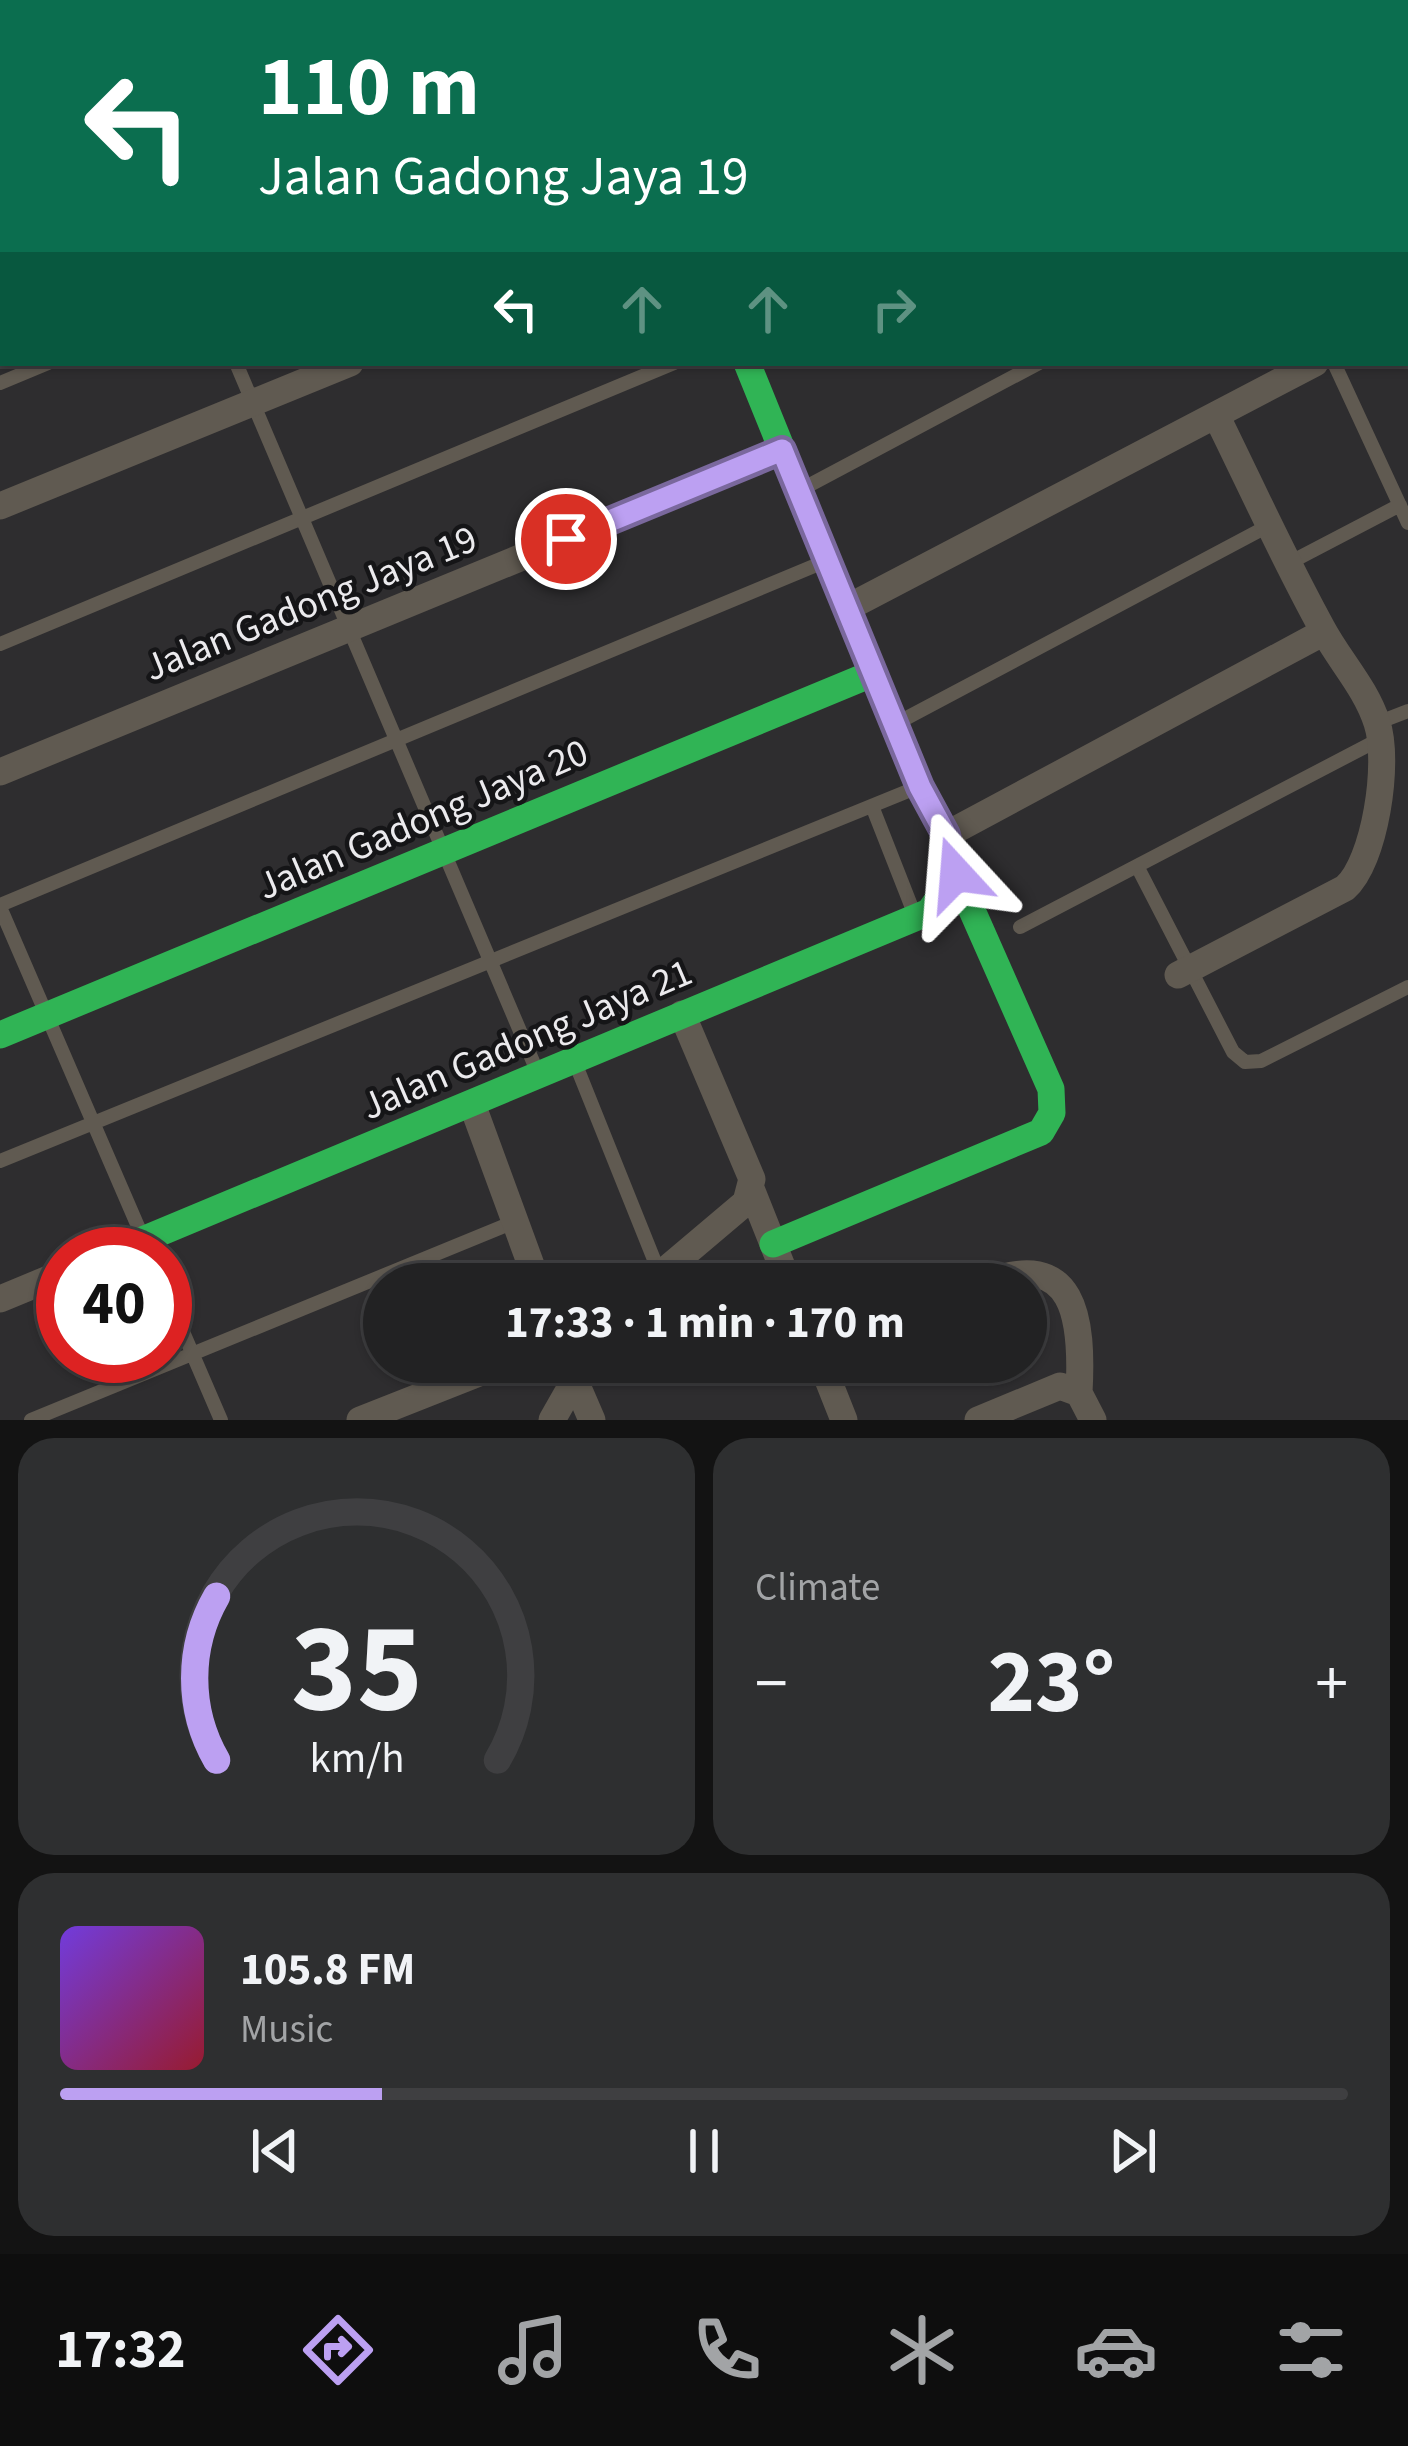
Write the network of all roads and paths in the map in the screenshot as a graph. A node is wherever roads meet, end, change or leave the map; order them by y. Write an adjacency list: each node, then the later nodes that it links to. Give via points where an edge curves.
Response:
1 (41, 366): 9 (lane)
2 (237, 366): 10 (lane)
3 (343, 366): 10 (street)
4 (667, 366): 16 (lane)
5 (750, 366): 12 (street)
6 (1033, 366): 13 (lane)
7 (1309, 366): 11 (street)
8 (1335, 366): 14 (lane)
9 (0, 383)
10 (253, 403): 15 (street); 16 (lane)
11 (1216, 415): 18 (street); 21 (street)
12 (782, 450): 13 (street); 22 (street, Jalan Gadong Jaya 19)
13 (799, 490): 19 (street)
14 (1400, 505): 17 (lane); 20 (lane)
15 (0, 506)
16 (302, 518): 22 (lane); 24 (lane)
17 (1408, 523)
18 (1270, 525): 20 (street); 27 (lane)
19 (828, 561): 21 (street); 29 (lane)
20 (1289, 563): 23 (street)
21 (847, 608): 25 (street)
22 (349, 628): 29 (lane); 30 (street, Jalan Gadong Jaya 19)
23 (1324, 632): 28 (street); 33 (street)
24 (0, 644)
25 (874, 674): 27 (street); 34 (street, Jalan Gadong Jaya 20)
26 (1408, 711): 28 (lane)
27 (894, 724): 31 (street)
28 (1379, 731): 35 (lane); 41 (street, via 1379,791 1360,876)
29 (396, 740): 34 (lane); 37 (lane)
30 (0, 772)
31 (920, 787): 32 (lane); 33 (street)
32 (872, 806): 38 (lane); 40 (lane)
33 (946, 835): 36 (street)
34 (444, 851): 40 (lane); 44 (street, Jalan Gadong Jaya 20)
35 (1137, 866): 39 (lane); 41 (lane)
36 (956, 874): 38 (street, Jalan Gadong Jaya 21, via 941,901); 55 (street, via 1051,1089 1052,1113 1041,1132)
37 (0, 906): 44 (lane)
38 (916, 918): 43 (street, Jalan Gadong Jaya 21)
39 (1020, 927)
40 (490, 962): 47 (lane); 49 (lane)
41 (1184, 972): 42 (lane, via 1245,1062)
42 (1408, 986)
43 (682, 1014): 46 (street, Jalan Gadong Jaya 21); 51 (street)
44 (47, 1016): 45 (street, Jalan Gadong Jaya 20); 49 (lane)
45 (0, 1035)
46 (575, 1060): 47 (street, Jalan Gadong Jaya 21); 57 (lane)
47 (539, 1074): 48 (street, Jalan Gadong Jaya 21)
48 (472, 1104): 52 (street); 54 (street, Jalan Gadong Jaya 21)
49 (94, 1124): 50 (lane); 53 (lane)
50 (0, 1161)
51 (752, 1191): 55 (street); 58 (street)
52 (514, 1222): 56 (street); 63 (lane)
53 (138, 1227)
54 (192, 1227)
55 (773, 1244): 59 (street)
56 (530, 1263)
57 (649, 1263)
58 (672, 1263)
59 (781, 1263)
60 (1047, 1277): 68 (street, via 1071,1304 1082,1347)
61 (36, 1284): 62 (street)
62 (0, 1299)
63 (193, 1354): 69 (lane); 70 (lane)
64 (453, 1383): 71 (street)
65 (569, 1383): 72 (street)
66 (581, 1383): 73 (street)
67 (829, 1383): 74 (street)
68 (1079, 1393): 75 (street, via 1060,1386); 76 (street)
69 (31, 1420)
70 (221, 1420)
71 (359, 1420)
72 (552, 1420)
73 (592, 1420)
74 (844, 1420)
75 (978, 1420)
76 (1093, 1420)

